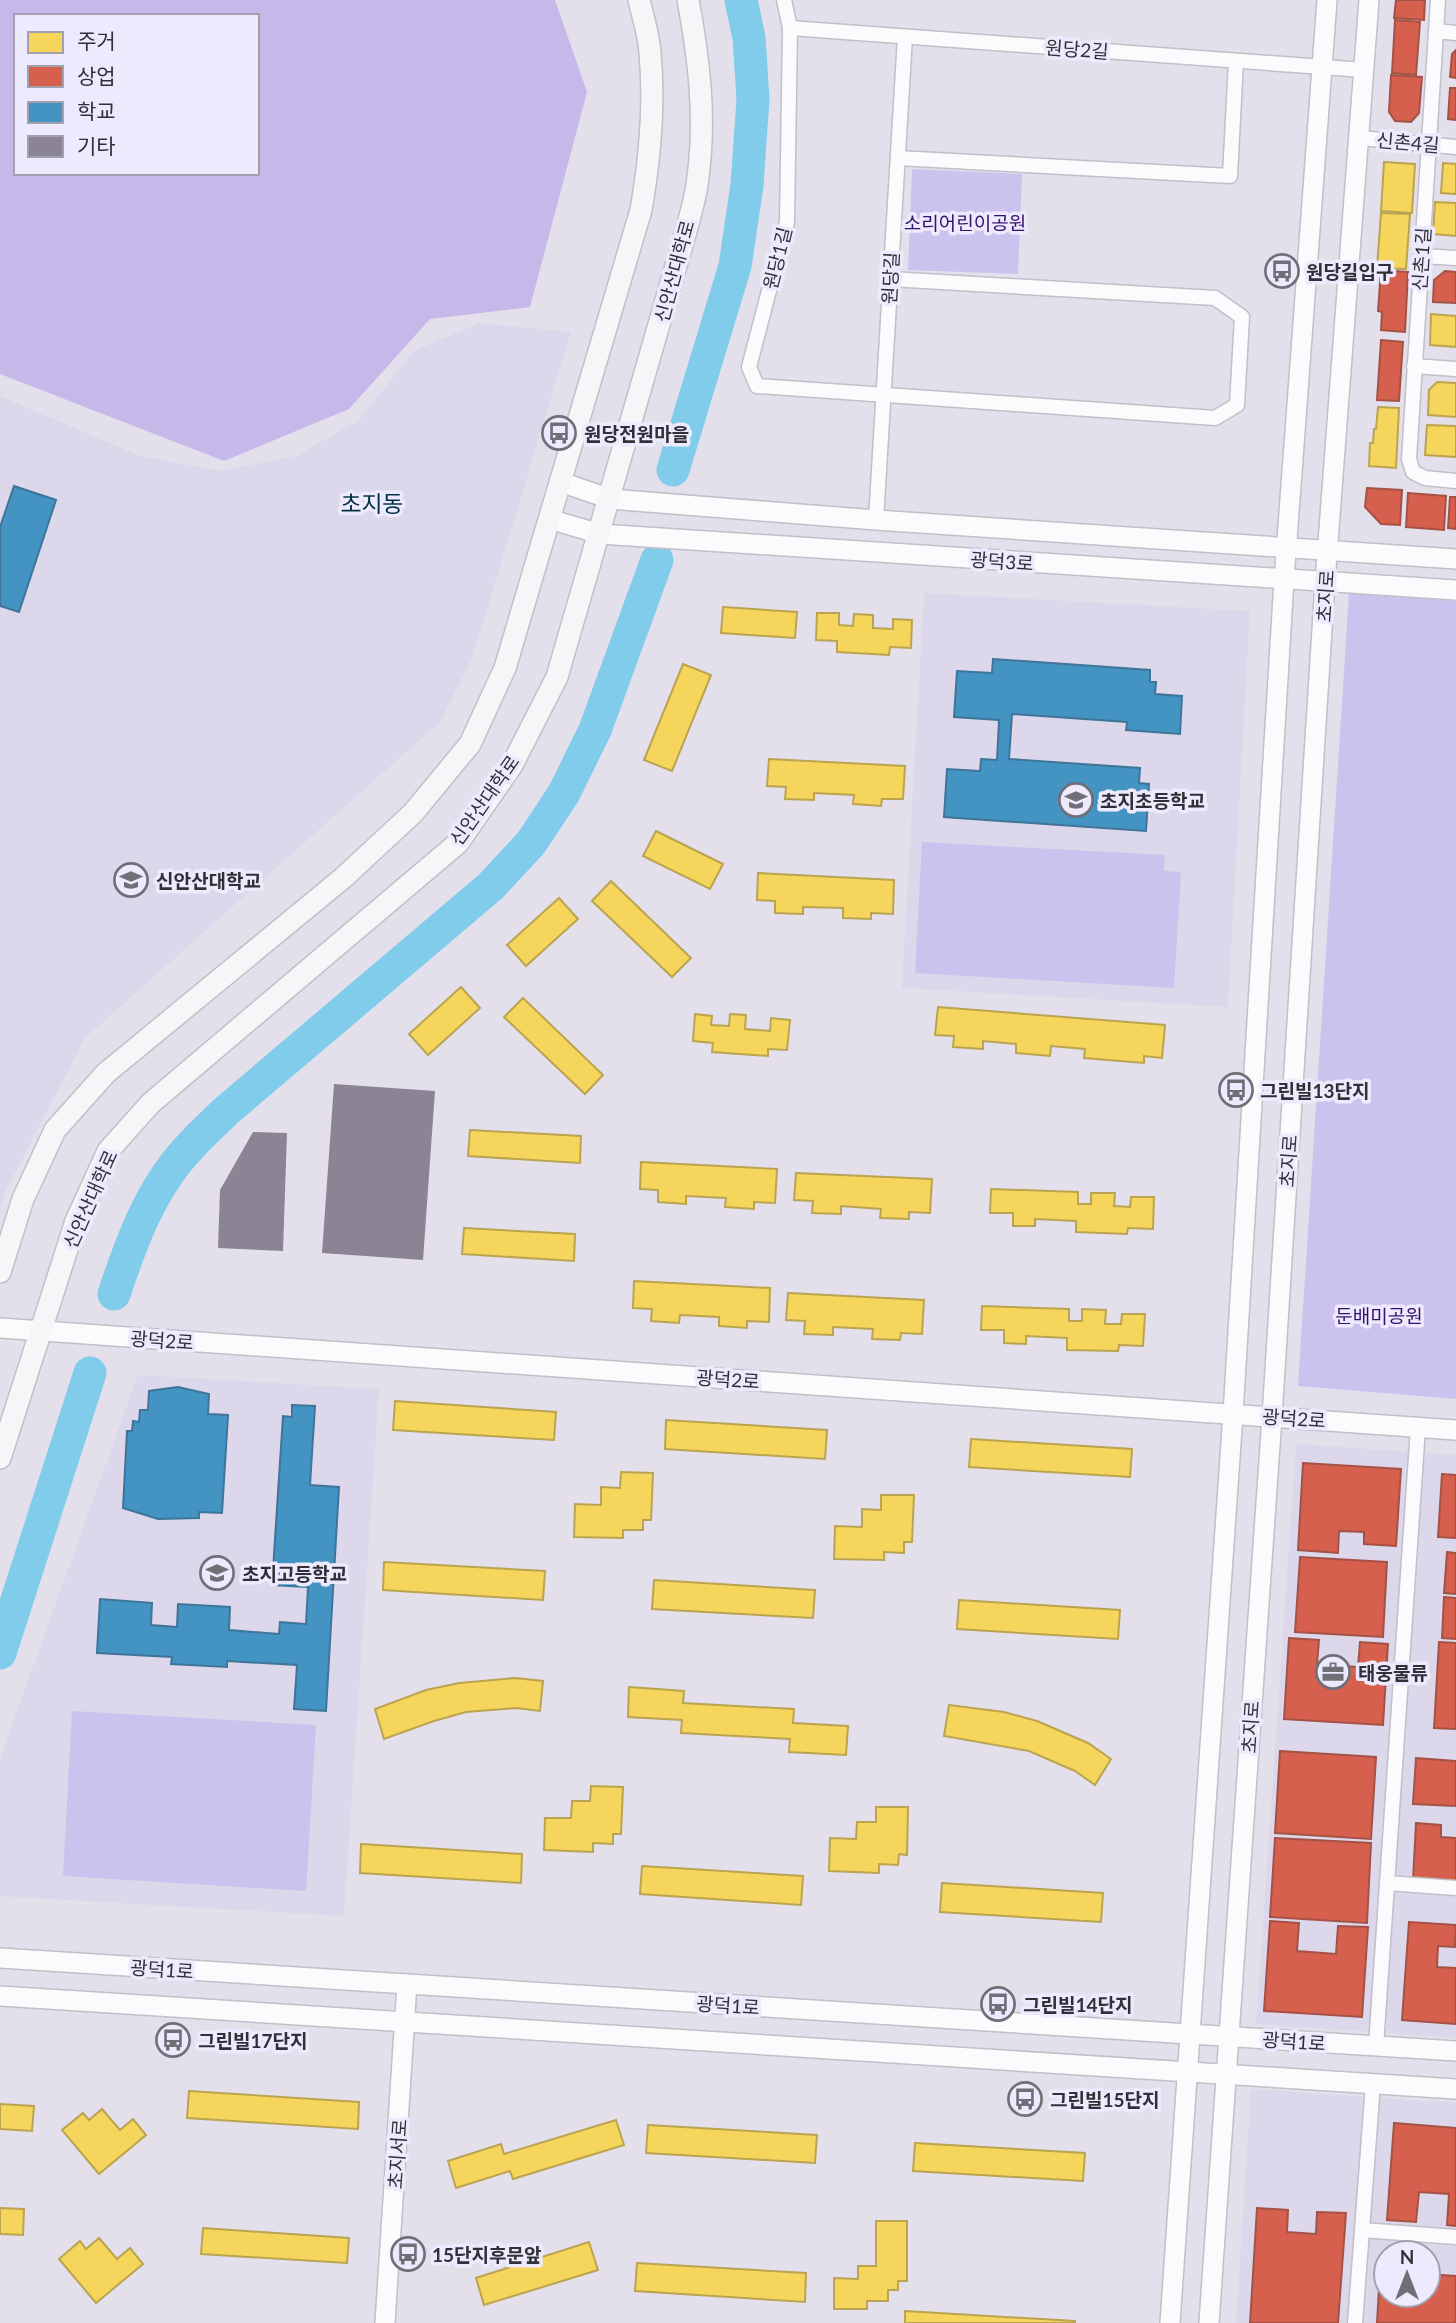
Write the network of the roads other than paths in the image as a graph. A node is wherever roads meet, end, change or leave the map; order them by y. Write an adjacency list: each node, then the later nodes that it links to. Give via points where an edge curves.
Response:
1 (639, 0): 25 (main road, via 650,51 650,160 640,210)
2 (688, 0): 26 (main road, 신안산대학로, via 703,120 698,179)
3 (784, 0): 7 (street, 원당1길)
4 (1327, 0): 12 (street, 초지로)
5 (1369, 0): 13 (street, 초지로)
6 (1438, 0): 8 (street, 신촌1길)
7 (790, 28): 10 (street, 원당2길); 23 (street, 원당1길, via 787,222 749,368 757,386)
8 (1436, 31): 9 (street); 15 (street, 신촌1길)
9 (1456, 33)
10 (905, 37): 11 (street, 원당2길); 17 (street, 원당길)
11 (1236, 61): 12 (street, 원당2길); 17 (street, via 1230,176)
12 (1322, 67): 13 (street, 원당2길); 30 (street, 초지로)
13 (1364, 70): 14 (street, 초지로)
14 (1360, 138): 15 (street, 신촌4길); 31 (street, 초지로)
15 (1428, 145): 16 (street, 신촌4길); 18 (street, 신촌1길)
16 (1456, 147)
17 (898, 158): 20 (street, 원당길)
18 (1421, 256): 19 (street); 21 (street, 신촌1길)
19 (1456, 258)
20 (890, 278): 23 (street, 원당길); 23 (street, via 1215,298 1242,317 1237,405 1215,418)
21 (1414, 366): 22 (street); 24 (street, 신촌1길, via 1409,458 1413,472)
22 (1456, 369)
23 (883, 394): 28 (street, 원당길)
24 (1456, 481)
25 (561, 482): 26 (street, 광덕3로); 27 (main road)
26 (610, 499): 28 (street, 광덕3로); 29 (main road, 신안산대학로)
27 (550, 519): 29 (street, 광덕3로); 36 (main road, via 505,668 470,744 413,813 343,878 106,1073 55,1130 23,1199)
28 (876, 520): 30 (street, 광덕3로)
29 (600, 534): 33 (street, 광덕3로); 38 (main road, 신안산대학로, via 558,677 512,765 458,843 151,1103 108,1151 76,1221)
30 (1287, 547): 31 (street, 광덕3로); 33 (street, 초지로)
31 (1328, 550): 32 (street, 광덕3로); 34 (street, 초지로)
32 (1456, 559)
33 (1284, 580): 34 (street, 광덕3로); 39 (street, 초지로)
34 (1325, 582): 35 (street, 광덕3로); 40 (street, 초지로)
35 (1456, 590)
36 (0, 1272)
37 (0, 1328): 38 (street, 광덕2로)
38 (40, 1331): 39 (street, 광덕2로); 43 (main road, 신안산대학로)
39 (1233, 1414): 40 (street, 광덕2로); 50 (street, 초지로)
40 (1272, 1417): 41 (street, 광덕2로); 51 (street, 초지로)
41 (1418, 1427): 42 (street, 광덕2로); 44 (street)
42 (1456, 1430)
43 (0, 1458)
44 (1387, 1884): 45 (street); 52 (street)
45 (1456, 1888)
46 (0, 1958): 47 (street, 광덕1로)
47 (407, 1984): 49 (street, 초지서로); 50 (street, 광덕1로)
48 (0, 1996): 49 (street, 광덕1로)
49 (406, 2022): 54 (street, 광덕1로); 60 (street, 초지서로)
50 (1189, 2034): 51 (street, 광덕1로); 54 (street, 초지로)
51 (1228, 2037): 52 (street, 광덕1로); 55 (street, 초지로)
52 (1376, 2046): 53 (street, 광덕1로)
53 (1456, 2052)
54 (1186, 2072): 55 (street, 광덕1로); 61 (street, 초지로)
55 (1226, 2075): 56 (street, 광덕1로); 62 (street, 초지로)
56 (1373, 2084): 57 (street, 광덕1로); 58 (street)
57 (1456, 2089)
58 (1362, 2230): 59 (street); 63 (street)
59 (1456, 2237)
60 (385, 2323)
61 (1170, 2323)
62 (1209, 2323)
63 (1356, 2323)

